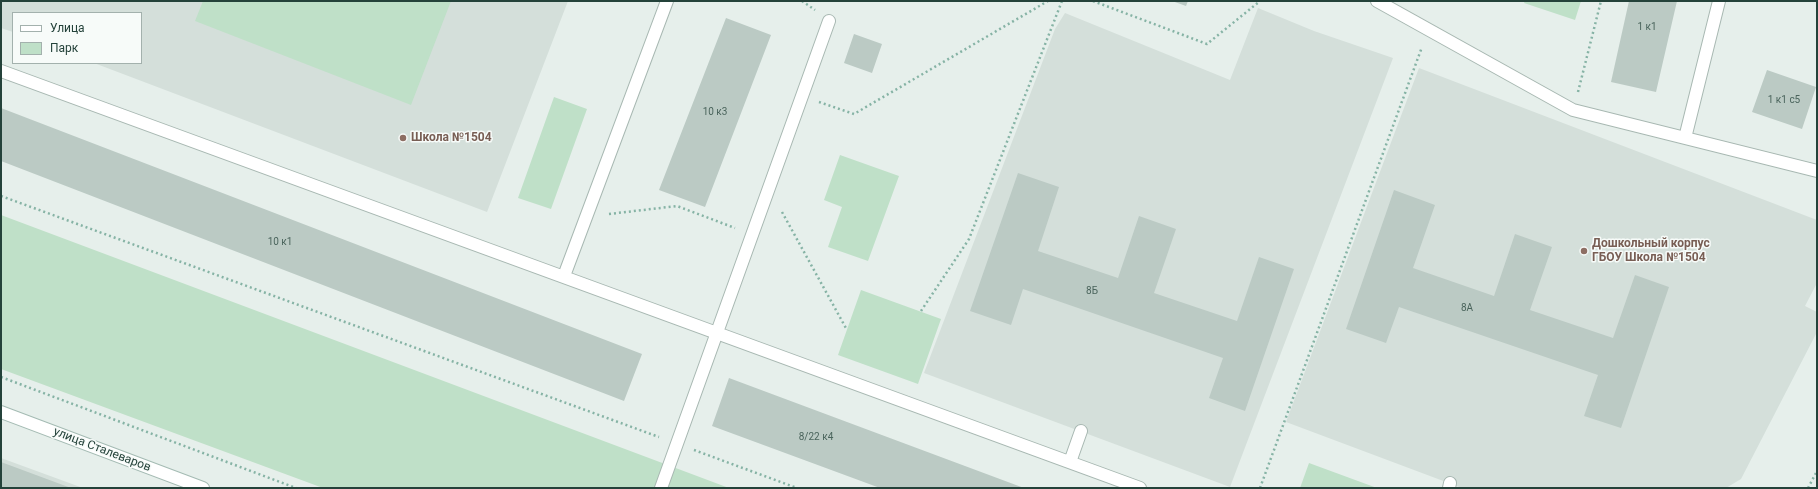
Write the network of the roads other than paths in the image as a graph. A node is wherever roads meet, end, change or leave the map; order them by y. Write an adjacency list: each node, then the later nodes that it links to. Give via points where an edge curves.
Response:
1 (667, 1): 8 (main road)
2 (1377, 1): 6 (main road, via 1573,110)
3 (1719, 1): 6 (main road)
4 (829, 21): 9 (main road)
5 (1, 71): 8 (main road)
6 (1685, 138): 7 (main road)
7 (1817, 171)
8 (564, 276): 9 (main road)
9 (717, 332): 12 (main road); 14 (main road)
10 (1, 412): 13 (main road, улица Сталеваров)
11 (1081, 431): 12 (main road)
12 (1070, 462): 15 (main road)
13 (203, 488)
14 (661, 488)
15 (1140, 488)

